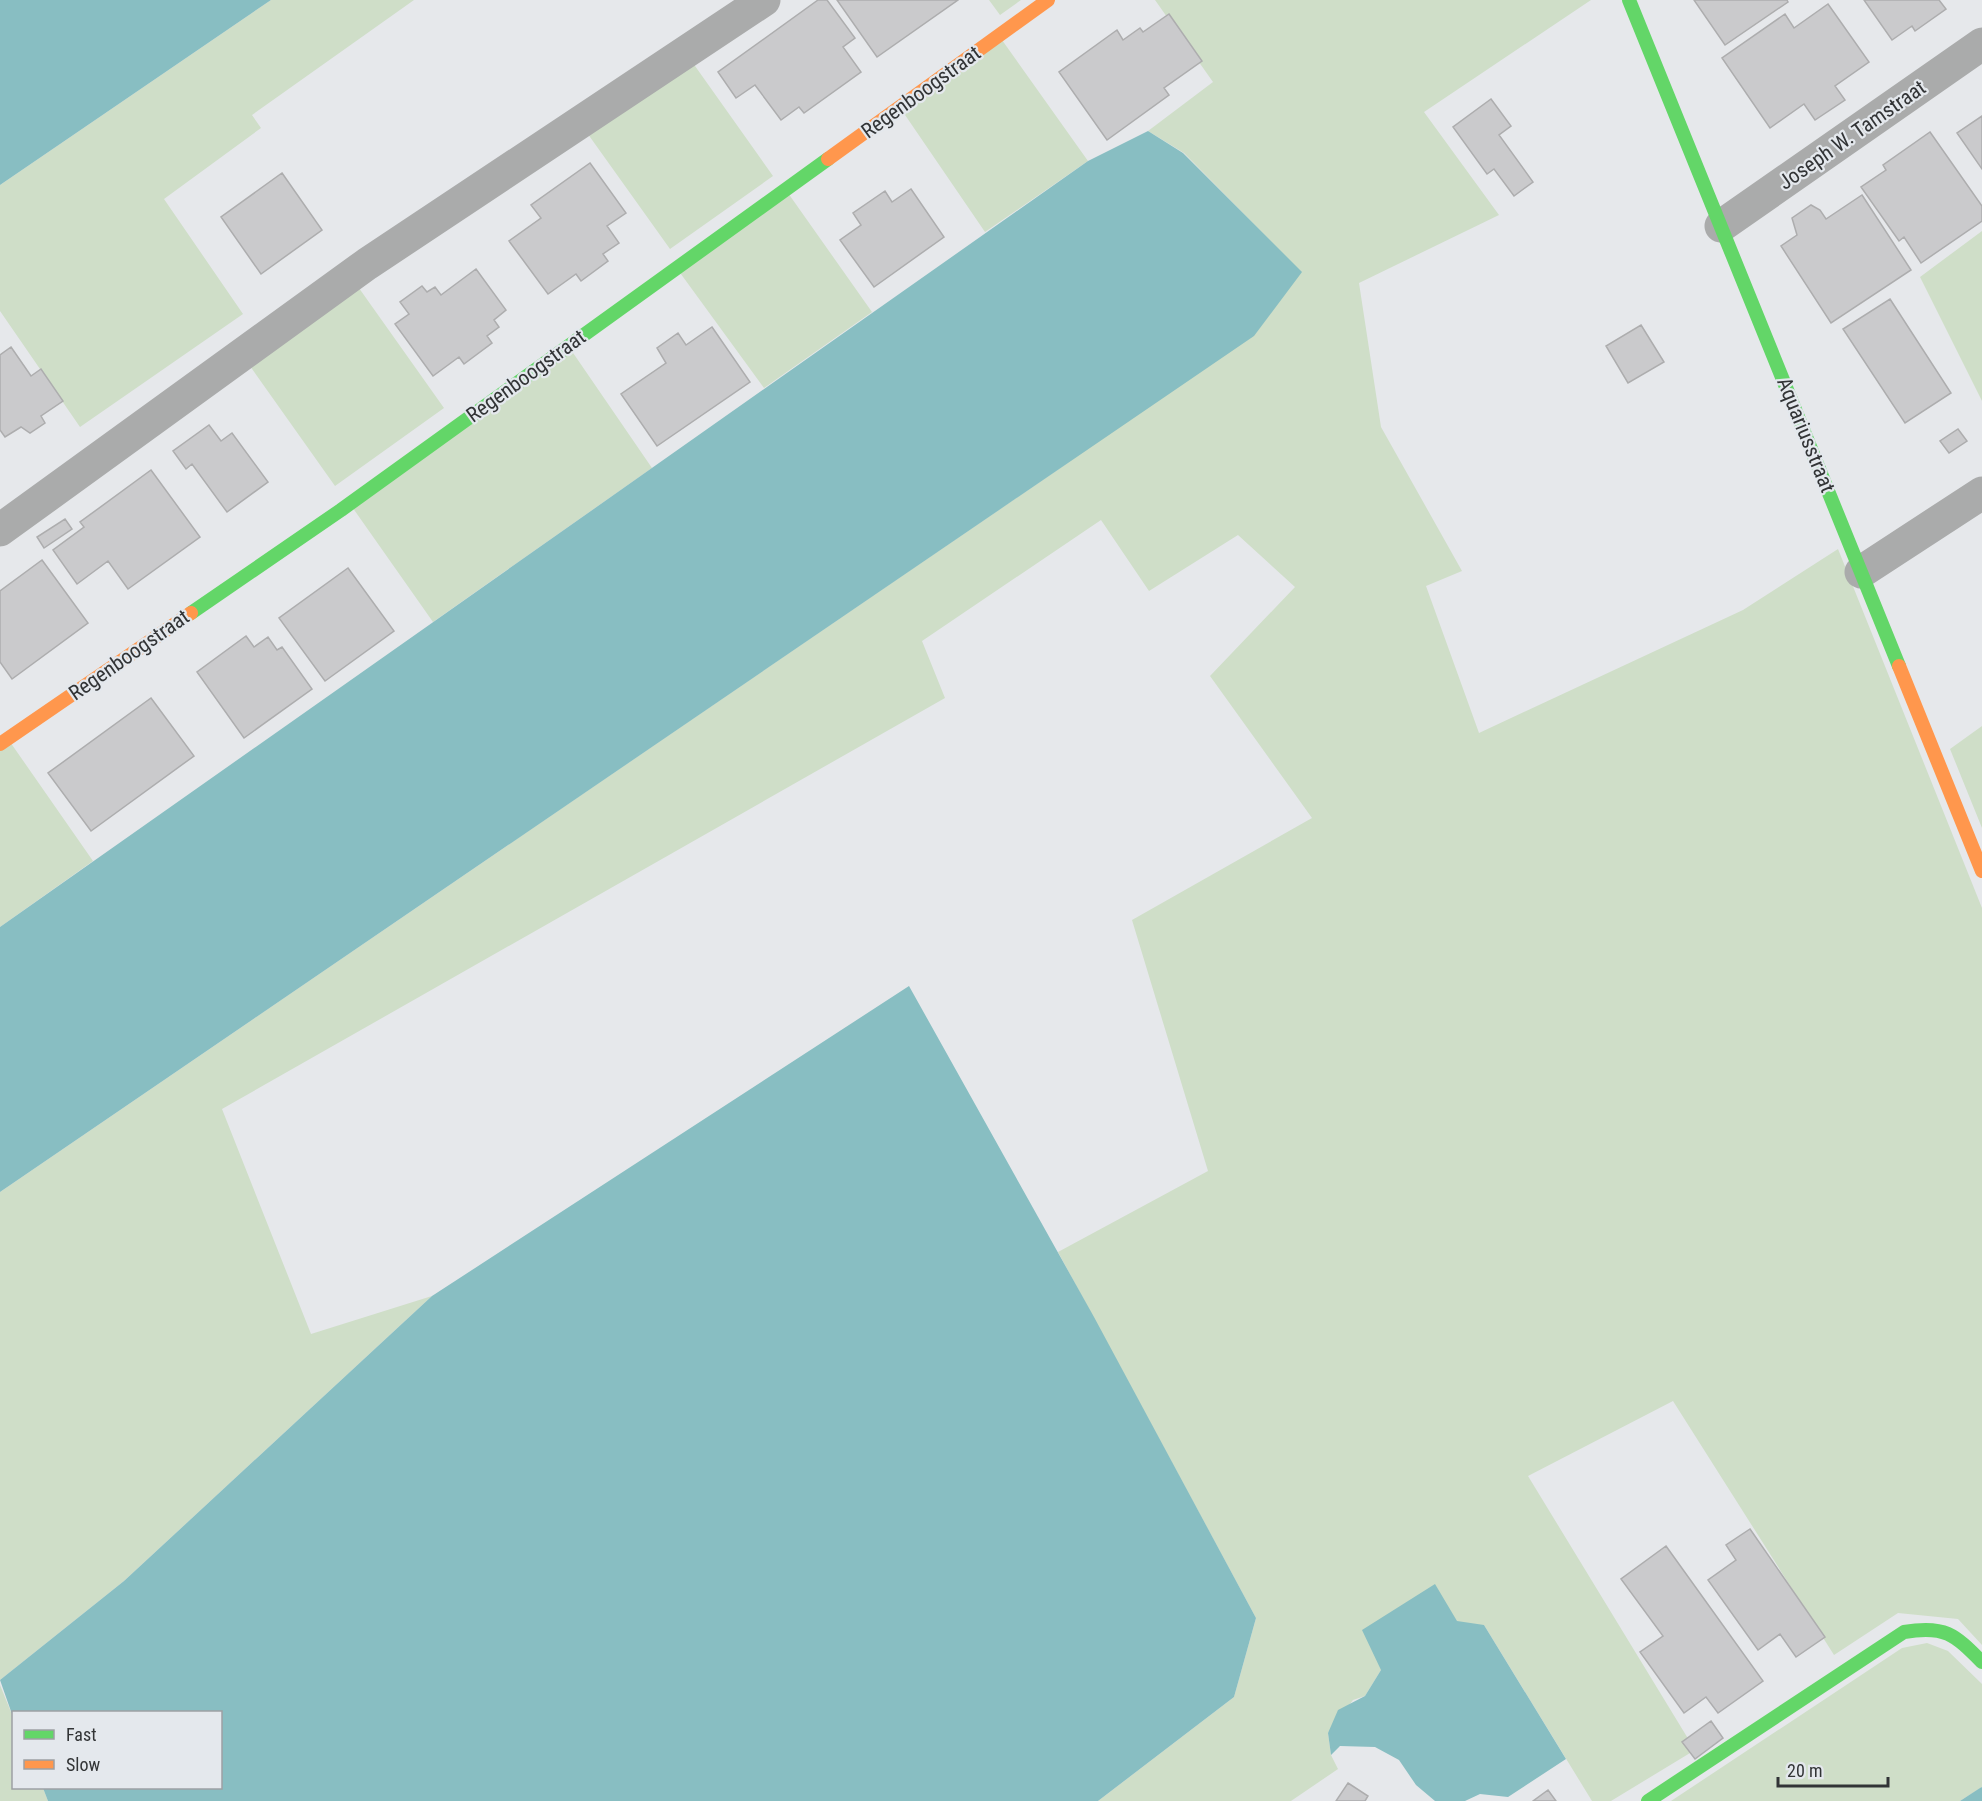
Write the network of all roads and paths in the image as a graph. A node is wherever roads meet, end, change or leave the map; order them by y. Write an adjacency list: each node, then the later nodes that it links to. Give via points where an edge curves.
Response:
1 (764, 0): 7 (street, via 367,264)
2 (1048, 0): 9 (street, Regenboogstraat, via 341,510)
3 (1629, 0): 5 (street, Aquariusstraat)
4 (1982, 44): 5 (street, Joseph W. Tamstraat)
5 (1721, 226): 8 (street, Aquariusstraat)
6 (1982, 493): 8 (street)
7 (0, 530)
8 (1861, 572): 10 (street, Aquariusstraat)
9 (0, 744)
10 (1982, 871)
11 (1982, 1662): 12 (street, via 1952,1632 1931,1626 1904,1632)
12 (1648, 1801)

